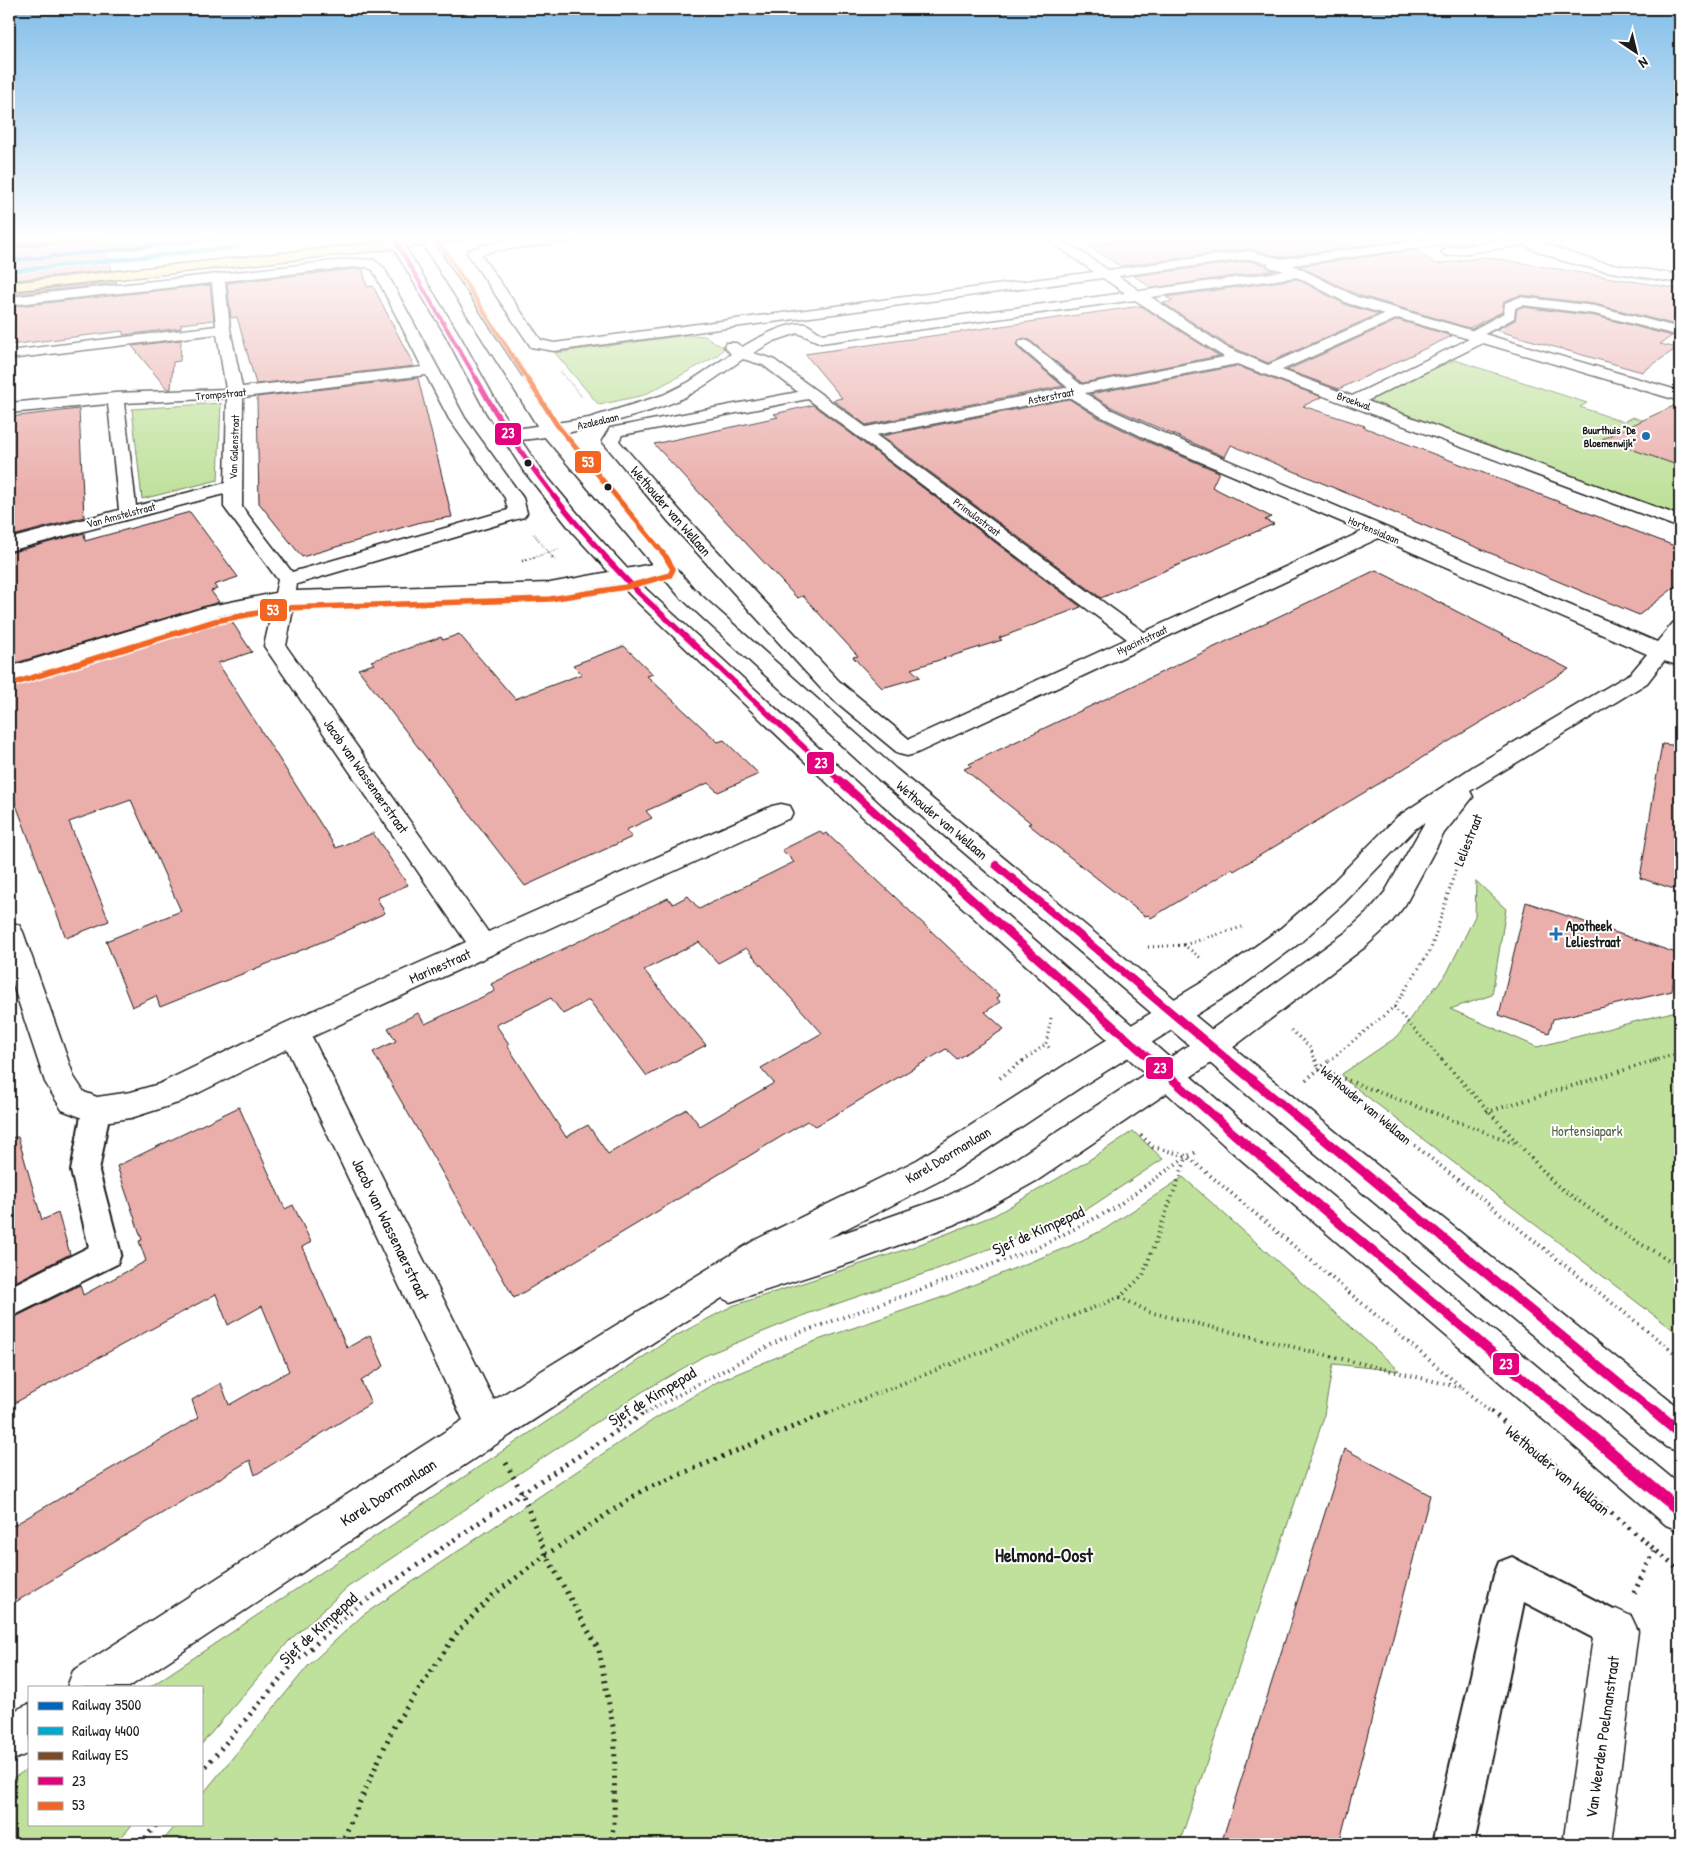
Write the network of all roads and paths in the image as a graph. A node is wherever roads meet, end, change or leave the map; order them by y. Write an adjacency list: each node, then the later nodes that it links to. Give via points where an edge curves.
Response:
1 (222, 323): 17 (street, Van Galenstraat)
2 (407, 323): 25 (street)
3 (443, 323): 36 (street)
4 (479, 323): 34 (street, Wethouder van Wellaan)
5 (522, 323): 15 (street, Azalealaan, via 536,344 554,347)
6 (739, 323): 15 (street, Azalealaan)
7 (832, 323): 16 (street, Azalealaan)
8 (933, 323): 16 (street, via 821,339)
9 (1181, 323): 24 (street, Broekwal)
10 (1374, 323): 26 (street)
11 (1432, 323): 19 (street)
12 (1497, 323): 19 (lane)
13 (1602, 323): 21 (lane)
14 (1647, 323): 18 (lane)
15 (706, 328): 22 (street)
16 (799, 328): 22 (street, Azalealaan, via 757,342)
17 (223, 329): 23 (street); 28 (street, Van Galenstraat)
18 (1680, 332)
19 (1477, 337): 30 (street); 32 (street)
20 (1024, 344): 27 (lane)
21 (1680, 345)
22 (741, 354): 29 (street, Primulastraat, via 768,362); 34 (street, Azalealaan, via 721,370 661,402 621,416)
23 (9, 355)
24 (1238, 359): 26 (street, Broekwal); 27 (street, Asterstraat)
25 (432, 370): 28 (street, Trompstraat); 46 (street, via 457,419 514,498 518,513)
26 (1270, 370): 32 (street, Broekwal)
27 (1075, 391): 35 (street, Asterstraat); 40 (street, Hortensialaan, via 1106,413 1155,436)
28 (236, 393): 31 (street, Trompstraat); 37 (street, Van Galenstraat)
29 (811, 394): 35 (street, Primulastraat); 51 (street, Wethouder van Wellaan, via 616,432 610,441 716,563 832,686)
30 (1680, 396)
31 (115, 398): 33 (street, Trompstraat); 38 (street)
32 (1354, 401): 39 (street, Broekwal)
33 (9, 408)
34 (546, 427): 36 (street, Azalealaan); 44 (street, Wethouder van Wellaan)
35 (864, 432): 48 (street, Primulastraat)
36 (509, 435): 41 (street, via 532,470)
37 (232, 486): 38 (street, Van Amstelstraat); 46 (street, Van Galenstraat, via 233,507)
38 (128, 513): 42 (street, Van Amstelstraat)
39 (1680, 522)
40 (1377, 532): 48 (street, Hyacintstraat); 49 (street, Hortensialaan)
41 (590, 540): 43 (path); 45 (street)
42 (9, 545)
43 (514, 564)
44 (663, 568): 45 (street); 61 (street, Wethouder van Wellaan, via 754,656 887,774)
45 (624, 577): 46 (street, via 520,592 341,595); 63 (street, via 873,812)
46 (286, 589): 50 (street); 57 (street, Jacob van Wassenaerstraat, via 275,646)
47 (1680, 627): 49 (street, Leliestraat)
48 (1142, 640): 51 (street, Hyacintstraat)
49 (1670, 656): 52 (street, Leliestraat, via 1639,678)
50 (9, 674)
51 (907, 749)
52 (1483, 771): 58 (street, Leliestraat, via 1406,823 1335,896 1291,935); 59 (street, Leliestraat, via 1434,828 1395,898 1379,918 1335,956)
53 (781, 812): 57 (street, Marinestraat)
54 (1465, 839): 60 (path, Leliestraat, via 1431,949)
55 (9, 932): 68 (street, via 60,1082 73,1101)
56 (1142, 944): 58 (path, via 1151,948 1184,945)
57 (483, 946): 62 (street, Marinestraat)
58 (1229, 980): 61 (street, Leliestraat)
59 (1264, 1007): 64 (street, Leliestraat); 66 (path, Wethouder van Wellaan, via 1310,1046)
60 (1394, 1007): 66 (path, Leliestraat); 69 (path)
61 (1174, 1014): 63 (street, Karel Doormanlaan); 64 (street, Wethouder van Wellaan)
62 (294, 1032): 68 (street, Marinestraat, via 168,1094); 78 (street, Jacob van Wassenaerstraat)
63 (1129, 1042): 67 (street); 74 (street, Karel Doormanlaan, via 929,1170 766,1251)
64 (1212, 1046): 67 (street, Leliestraat); 79 (street, Wethouder van Wellaan)
65 (1680, 1053): 69 (path)
66 (1320, 1070): 70 (path); 76 (path, Wethouder van Wellaan)
67 (1167, 1075): 74 (street, Karel Doormanlaan, via 1026,1170 961,1205 853,1246); 81 (street)
68 (96, 1110): 75 (lane, via 85,1171 106,1254)
69 (1487, 1112): 70 (path)
70 (1515, 1143): 72 (path, via 1554,1184 1630,1238)
71 (1187, 1156): 73 (path, via 1143,1275); 77 (path, Wethouder van Wellaan); 80 (path, Sjef de Kimpepad, via 1113,1209 1035,1249 782,1339 661,1402)
72 (1680, 1266)
73 (1120, 1297): 77 (path, via 1149,1312); 83 (path, via 861,1399 643,1490)
74 (688, 1299): 78 (street, Karel Doormanlaan)
75 (9, 1303)
76 (1680, 1357)
77 (1462, 1388): 82 (path, Wethouder van Wellaan)
78 (487, 1427): 86 (street, Karel Doormanlaan)
79 (1680, 1433)
80 (522, 1493): 83 (path); 89 (path, Sjef de Kimpepad, via 358,1606 293,1664)
81 (1680, 1511)
82 (1654, 1551): 84 (path, Wethouder van Wellaan); 85 (path)
83 (546, 1554): 92 (path, via 492,1596 459,1630 394,1726); 93 (path, via 599,1650 615,1737 614,1825)
84 (1680, 1571)
85 (1616, 1631): 94 (lane, via 1512,1575); 95 (street, Van Weerden Poelmanstraat)
86 (91, 1686)
87 (28, 1727): 88 (street)
88 (9, 1739)
89 (202, 1771)
90 (155, 1826): 91 (path)
91 (140, 1844)
92 (342, 1844)
93 (610, 1844)
94 (1453, 1844)
95 (1587, 1844)

